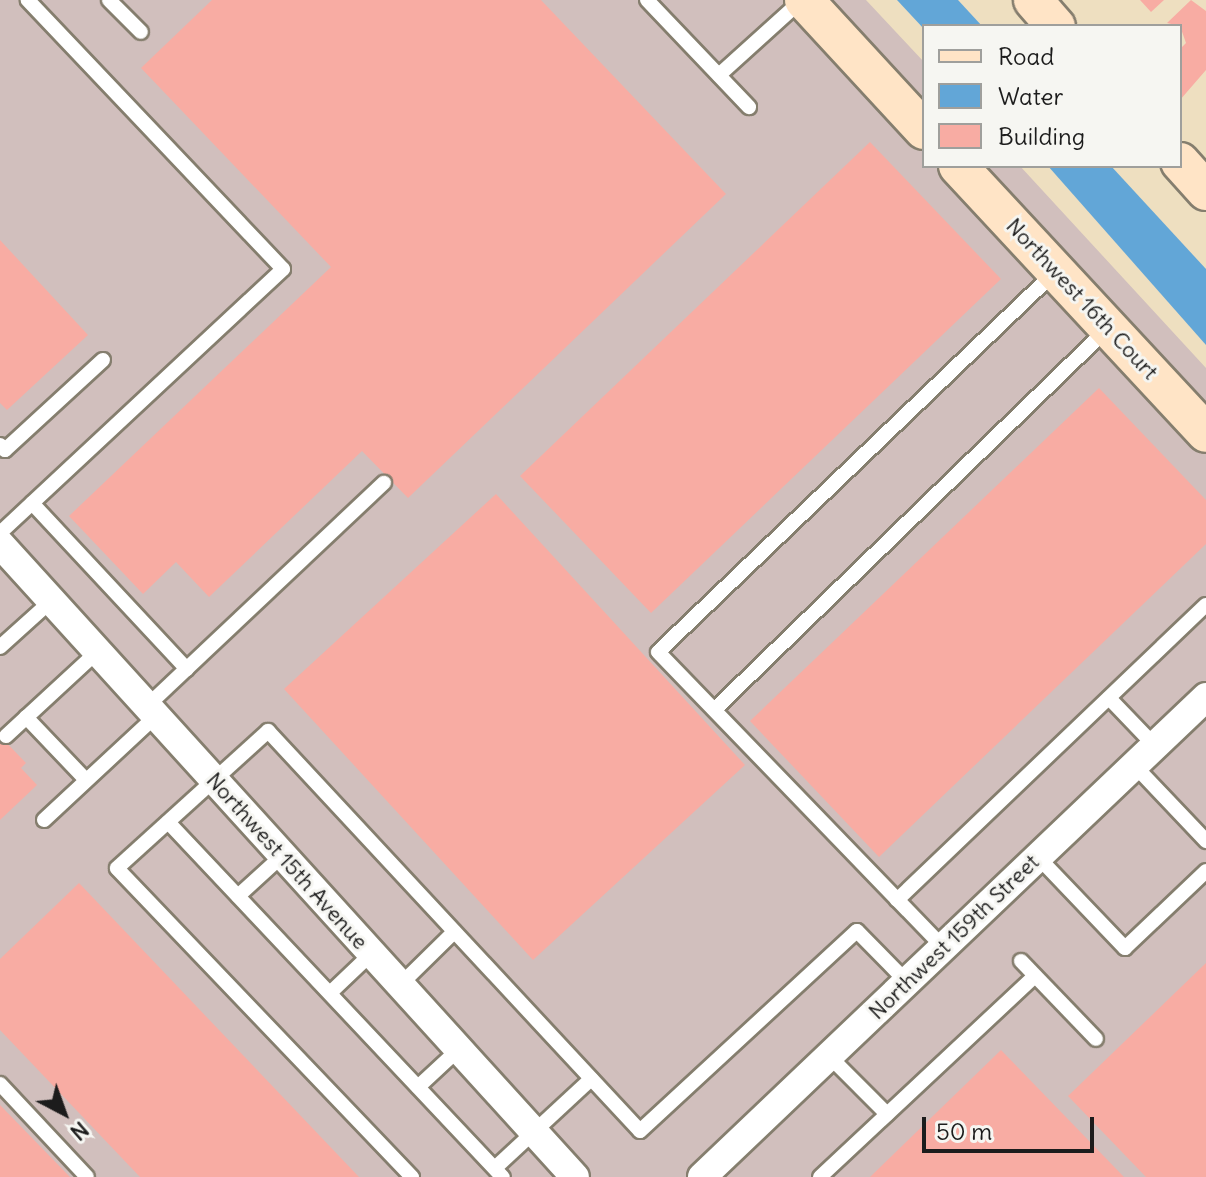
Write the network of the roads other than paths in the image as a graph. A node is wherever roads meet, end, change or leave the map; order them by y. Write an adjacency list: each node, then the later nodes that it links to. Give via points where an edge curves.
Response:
1 (28, 0): 20 (lane, via 283,269)
2 (109, 0): 7 (lane)
3 (647, 0): 8 (lane)
4 (803, 0): 8 (lane); 10 (street)
5 (1033, 0): 6 (street)
6 (1054, 24)
7 (141, 32)
8 (719, 75): 9 (lane)
9 (749, 107)
10 (922, 128)
11 (1182, 164): 13 (street)
12 (960, 168): 14 (street, Northwest 16th Court)
13 (1206, 191)
14 (1056, 271): 15 (street, Northwest 16th Court); 30 (lane, via 658,652)
15 (1108, 328): 17 (street, Northwest 16th Court); 30 (lane)
16 (103, 360): 18 (lane, via 5,450)
17 (1206, 433)
18 (0, 445)
19 (384, 483): 27 (lane)
20 (32, 503): 21 (lane); 27 (lane)
21 (0, 533)
22 (0, 544): 23 (street, Northwest 15th Avenue)
23 (50, 602): 25 (lane); 26 (street, Northwest 15th Avenue)
24 (1206, 605): 29 (lane)
25 (0, 647)
26 (95, 654): 31 (street, Northwest 15th Avenue); 32 (lane)
27 (187, 669): 31 (lane)
28 (1206, 697): 34 (street, Northwest 159th Street)
29 (1109, 698): 34 (lane); 44 (lane)
30 (714, 710): 44 (lane)
31 (150, 712): 35 (lane); 36 (street, Northwest 15th Avenue)
32 (26, 717): 33 (lane); 35 (lane)
33 (6, 736)
34 (1145, 755): 39 (lane); 41 (street, Northwest 159th Street)
35 (86, 780): 37 (lane)
36 (214, 780): 38 (lane); 40 (street, Northwest 15th Avenue); 45 (lane, via 268,731)
37 (44, 820)
38 (168, 822): 43 (lane); 63 (lane, via 117,868)
39 (1206, 841)
40 (283, 855): 43 (lane); 47 (street, Northwest 15th Avenue)
41 (1038, 857): 42 (lane, via 1125,948); 46 (street, Northwest 159th Street)
42 (1206, 871)
43 (238, 896): 52 (lane)
44 (897, 900): 46 (lane)
45 (454, 932): 51 (lane); 56 (lane)
46 (943, 947): 50 (street, Northwest 159th Street)
47 (372, 953): 51 (street, Northwest 15th Avenue); 52 (lane)
48 (1021, 961): 49 (lane)
49 (1035, 976): 53 (lane); 59 (lane)
50 (907, 982): 55 (street, Northwest 159th Street); 56 (lane, via 857,931 640,1131)
51 (400, 985): 54 (street, Northwest 15th Avenue)
52 (330, 993): 58 (lane)
53 (1096, 1039)
54 (459, 1049): 58 (lane); 60 (street, Northwest 15th Avenue)
55 (829, 1056): 59 (lane); 65 (street, Northwest 159th Street)
56 (591, 1079): 60 (lane)
57 (0, 1084): 62 (lane)
58 (418, 1087): 61 (lane)
59 (887, 1114): 66 (lane)
60 (534, 1132): 61 (lane); 64 (street, Northwest 15th Avenue)
61 (499, 1172)
62 (87, 1177)
63 (412, 1177)
64 (575, 1177)
65 (702, 1177)
66 (820, 1177)

